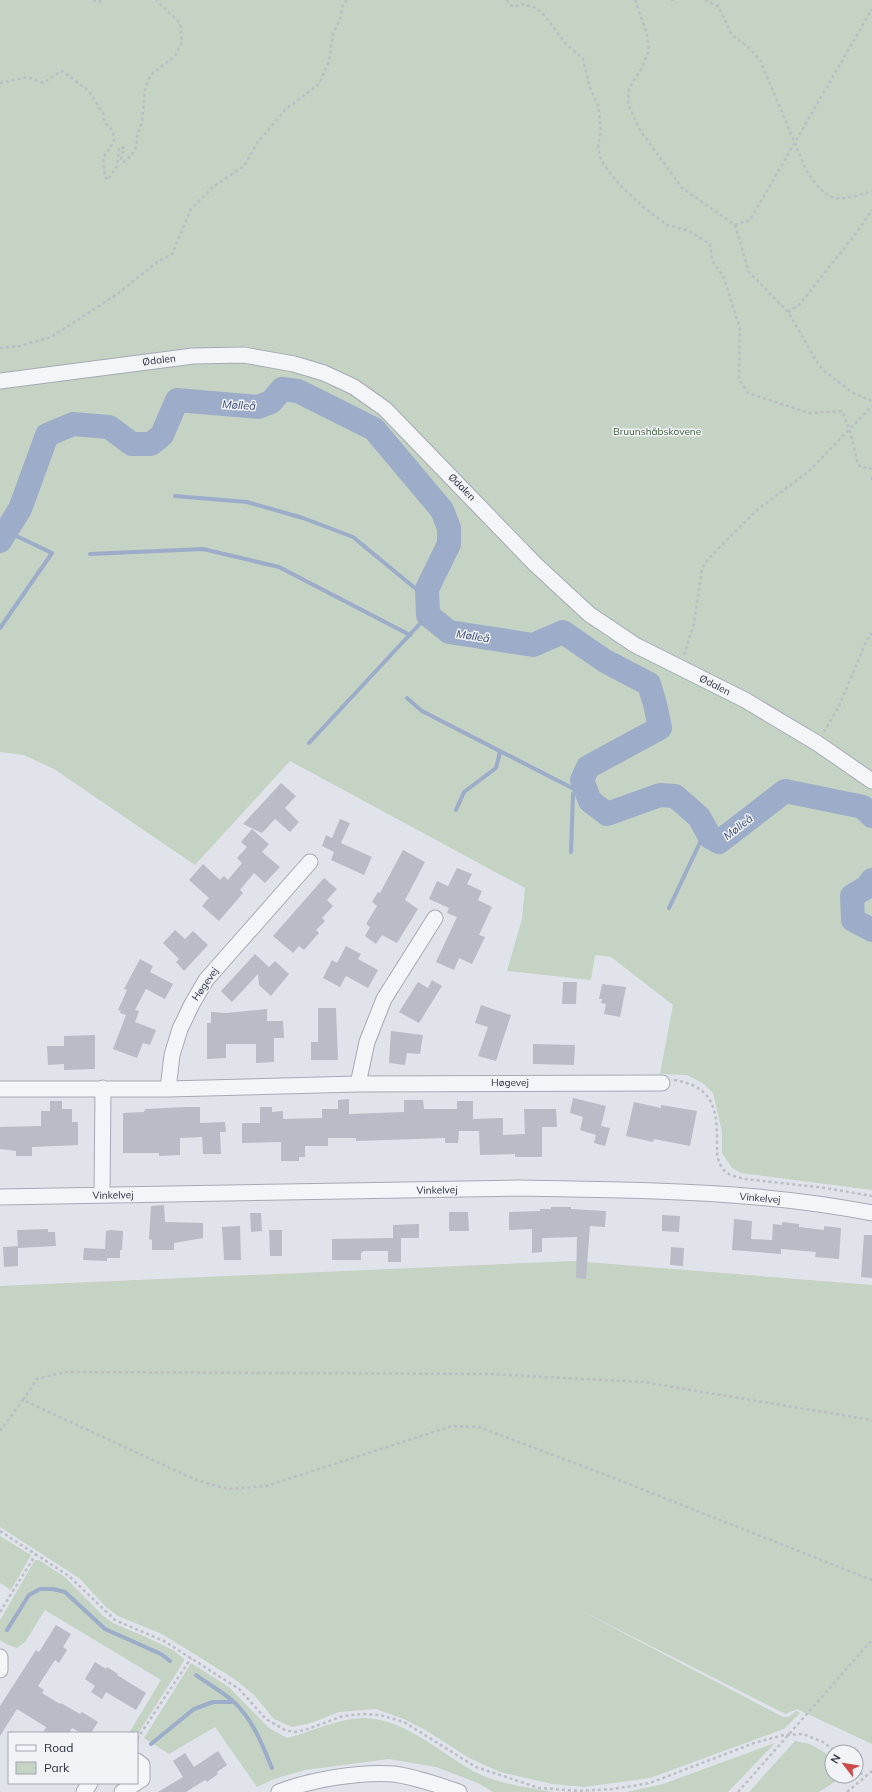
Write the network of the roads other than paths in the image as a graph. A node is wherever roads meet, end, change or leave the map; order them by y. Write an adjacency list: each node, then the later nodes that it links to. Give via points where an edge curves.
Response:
1 (0, 381): 2 (street, Ødalen, via 200,356 244,355 294,364 324,373 354,387 385,409 535,564 589,614 635,645 745,700 817,743)
2 (872, 781)
3 (310, 862): 9 (street, Høgevej, via 206,980 180,1029 172,1055)
4 (435, 918): 6 (street, via 384,999 367,1042)
5 (662, 1083): 6 (street, Høgevej)
6 (358, 1084): 9 (street, Høgevej)
7 (103, 1088): 8 (street, Høgevej); 9 (street, Høgevej); 10 (street)
8 (0, 1089)
9 (168, 1089)
10 (102, 1195): 11 (street, Vinkelvej); 12 (street, Vinkelvej, via 597,1189 757,1196)
11 (0, 1197)
12 (872, 1213)
13 (0, 1657): 14 (street)
14 (0, 1670)
15 (138, 1762): 16 (street, via 142,1765 142,1779)
16 (138, 1782)
17 (134, 1784): 19 (street)
18 (307, 1788): 20 (street); 21 (street, via 340,1776 393,1774)
19 (122, 1792)
20 (279, 1792)
21 (459, 1792)

